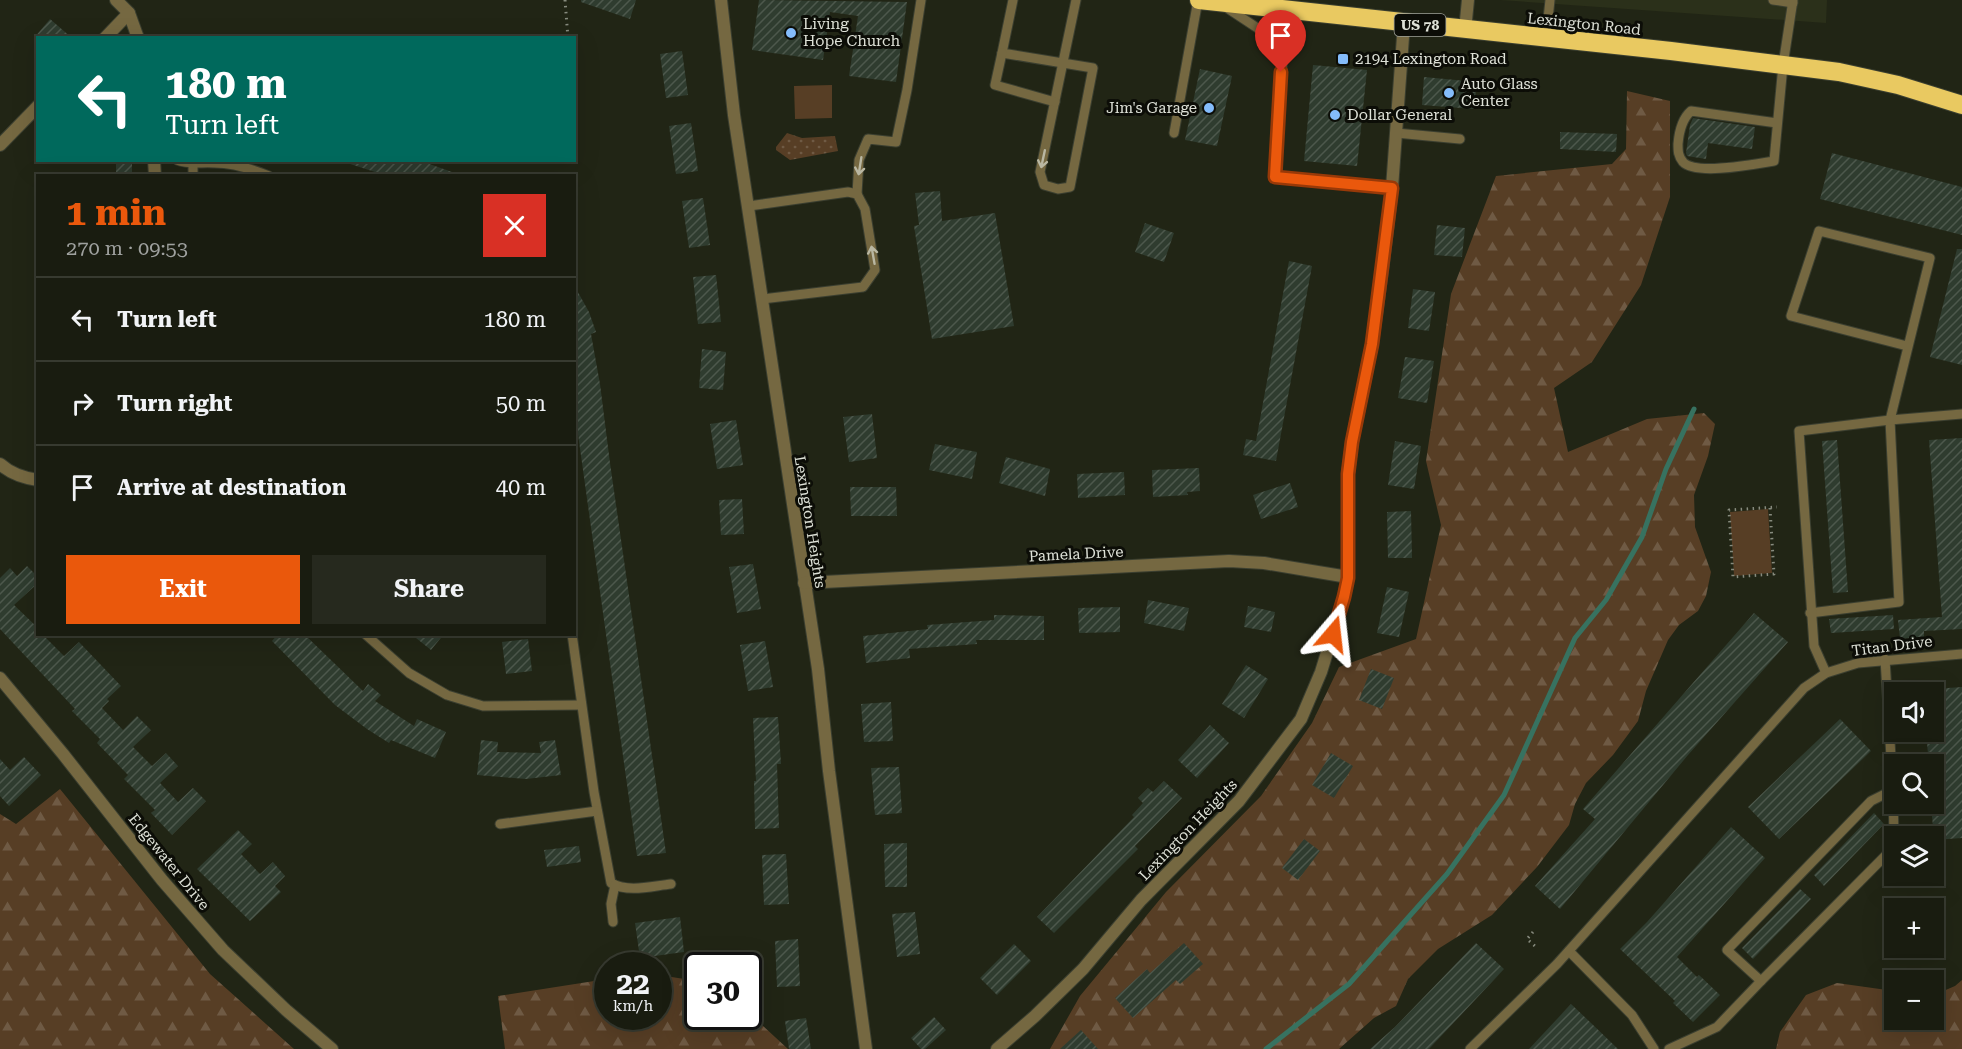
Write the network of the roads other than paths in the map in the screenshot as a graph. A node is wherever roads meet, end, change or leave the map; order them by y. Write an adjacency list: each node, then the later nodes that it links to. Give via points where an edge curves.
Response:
1 (116, 0): 12 (street)
2 (721, 0): 35 (street, Lexington Heights)
3 (921, 0): 34 (lane, one-way to 34, via 896,142 868,139 859,160)
4 (1013, 0): 18 (lane)
5 (1076, 0): 19 (lane)
6 (1198, 0): 11 (highway, Lexington Road / US 78); 26 (lane)
7 (1468, 0): 14 (street)
8 (1550, 0): 17 (lane)
9 (1773, 0): 10 (lane)
10 (1793, 1): 20 (lane)
11 (1217, 2): 13 (highway, Lexington Road / US 78); 33 (lane, via 1274,39 1283,52 1275,177)
12 (129, 13): 15 (street); 16 (street)
13 (1404, 23): 14 (highway, Lexington Road / US 78); 25 (street, Lexington Heights)
14 (1465, 30): 17 (highway, Lexington Road / US 78)
15 (107, 36)
16 (137, 36)
17 (1546, 38): 20 (highway, Lexington Road / US 78)
18 (1002, 53): 19 (lane); 21 (lane, via 995,85)
19 (1063, 63): 21 (lane); 21 (lane, one-way to 19, via 1040,172 1044,185 1058,189 1070,187 1093,68)
20 (1783, 65): 22 (highway, Lexington Road / US 78, via 1898,85); 24 (lane)
21 (1055, 102)
22 (1962, 105)
23 (36, 108): 28 (street)
24 (1777, 123): 24 (lane, via 1774,161 1699,169 1684,163 1678,154 1685,116 1691,111)
25 (1396, 133): 27 (lane); 33 (street, Lexington Heights)
26 (1174, 134)
27 (1460, 139)
28 (0, 145)
29 (188, 162): 30 (lane)
30 (193, 163): 31 (lane, via 214,162); 32 (lane)
31 (250, 172)
32 (193, 174)
33 (1392, 188): 42 (street, Lexington Heights, via 1372,344 1348,474)
34 (857, 194): 35 (lane); 36 (lane, one-way to 34, via 863,286 875,270 865,209)
35 (749, 206): 36 (street, Lexington Heights)
36 (762, 299): 43 (street, Lexington Heights)
37 (1907, 346): 37 (lane, via 1791,316 1819,231 1930,258); 39 (lane)
38 (1962, 414): 39 (lane)
39 (1890, 420): 44 (lane, via 1899,602); 44 (lane, via 1799,431)
40 (0, 464): 41 (street, via 21,477)
41 (36, 480)
42 (1348, 578): 43 (street, Pamela Drive, via 1264,562 1229,561); 64 (street, Lexington Heights, via 1321,672 1301,719 1239,801 1140,900 1083,969)
43 (804, 584): 63 (street, Lexington Heights)
44 (1810, 613): 49 (lane, via 1814,646)
45 (367, 636): 51 (lane, via 409,673 447,695 483,706)
46 (572, 636): 51 (lane)
47 (1962, 654): 48 (lane, Titan Drive)
48 (1885, 659): 49 (lane, Titan Drive); 52 (lane)
49 (1826, 674): 60 (lane, Titan Drive, via 1804,688)
50 (0, 678): 62 (street, Edgewater Drive, via 223,950)
51 (581, 705): 54 (lane)
52 (1891, 754)
53 (1884, 794): 61 (lane, via 1871,801 1727,950)
54 (597, 811): 56 (lane); 58 (lane, via 608,875)
55 (1894, 814): 61 (lane, via 1892,849)
56 (500, 824)
57 (671, 884): 58 (lane, via 629,889)
58 (615, 885): 59 (lane)
59 (613, 922)
60 (1569, 951): 65 (lane, Titan Drive); 66 (lane, via 1632,1015)
61 (1761, 981): 67 (lane, via 1717,1027)
62 (332, 1049)
63 (866, 1049)
64 (997, 1049)
65 (1470, 1049)
66 (1654, 1049)
67 (1669, 1049)

